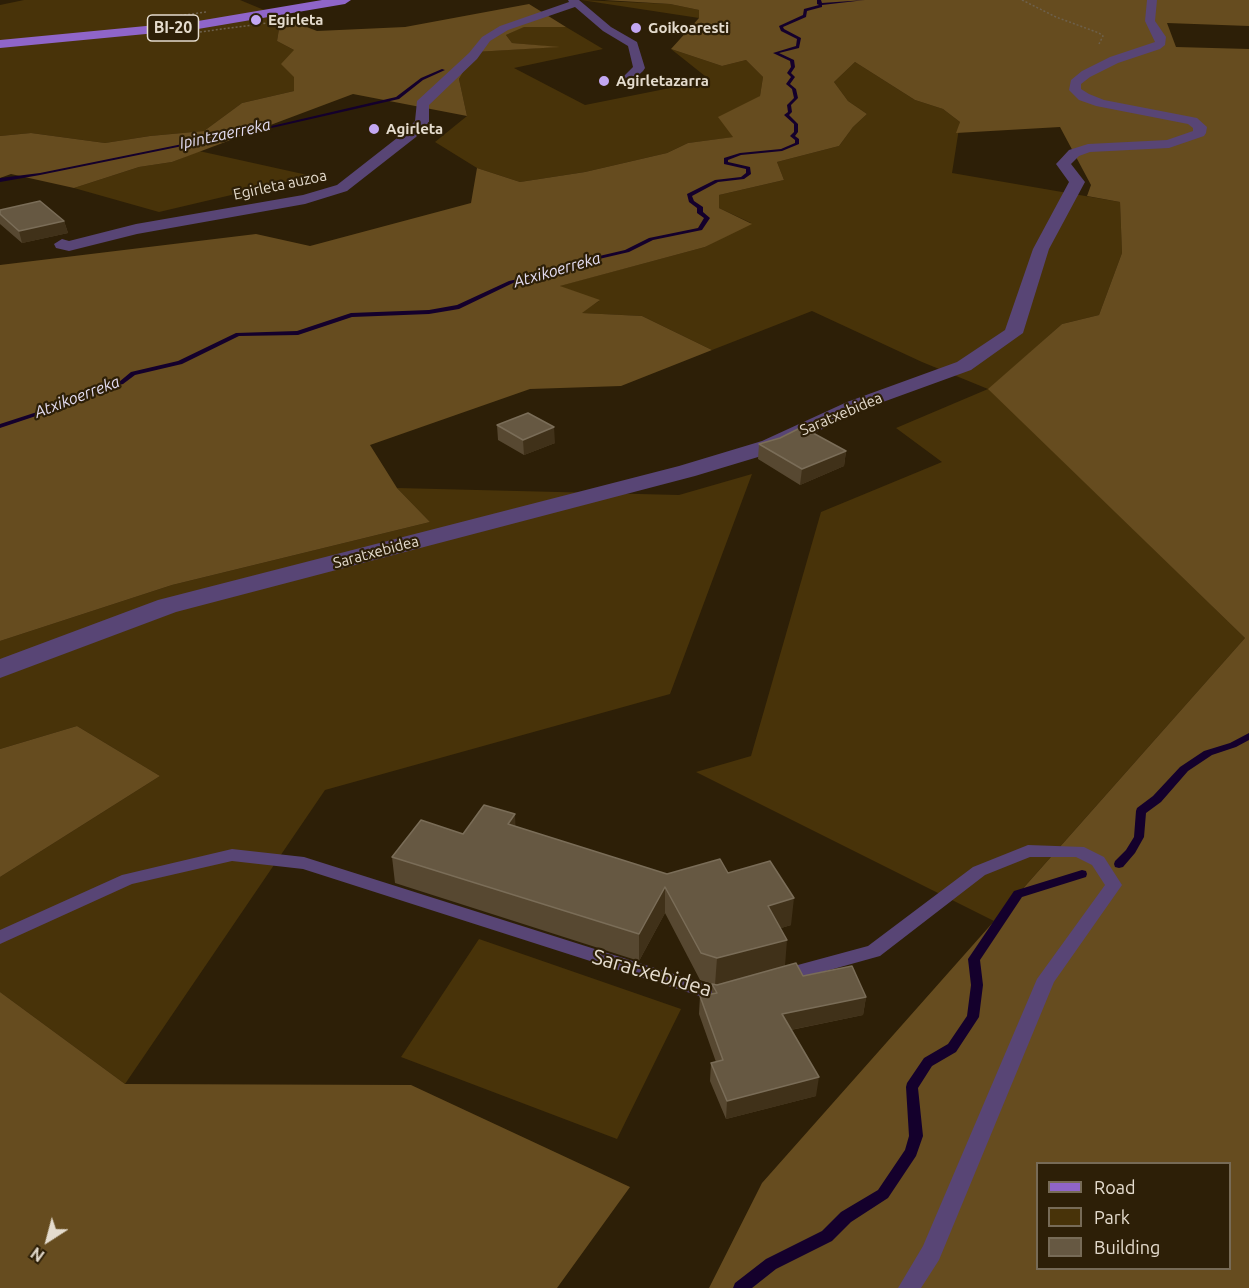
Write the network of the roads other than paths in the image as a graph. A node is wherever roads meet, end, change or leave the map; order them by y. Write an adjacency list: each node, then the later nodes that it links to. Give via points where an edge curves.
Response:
1 (302, 0): 6 (main road)
2 (324, 0): 6 (main road, BI-20, via 196,21)
3 (345, 0): 6 (main road, BI-20, via 178,27)
4 (1152, 0): 9 (street, Saratxebidea, via 1150,21 1161,43 1086,74 1075,83 1075,90 1101,103 1191,121 1200,128 1199,133 1168,144 1088,148 1074,153 1063,164 1077,182 1041,249 1014,333 964,366 854,406 770,446 167,606)
5 (574, 2): 7 (street, Egirleta auzoa, via 633,44 639,68); 8 (street, Egirleta auzoa, via 504,28 486,39 422,104 422,122 411,134 342,188 69,246)
6 (0, 40)
7 (628, 78)
8 (62, 244)
9 (0, 669)
10 (0, 937): 12 (lane, Saratxebidea, via 128,879 232,855 304,863 715,994)
11 (772, 979): 13 (lane, via 874,951 979,872 1028,851 1077,851 1098,861 1114,885 1046,979 931,1253)
12 (749, 985)
13 (909, 1288)

